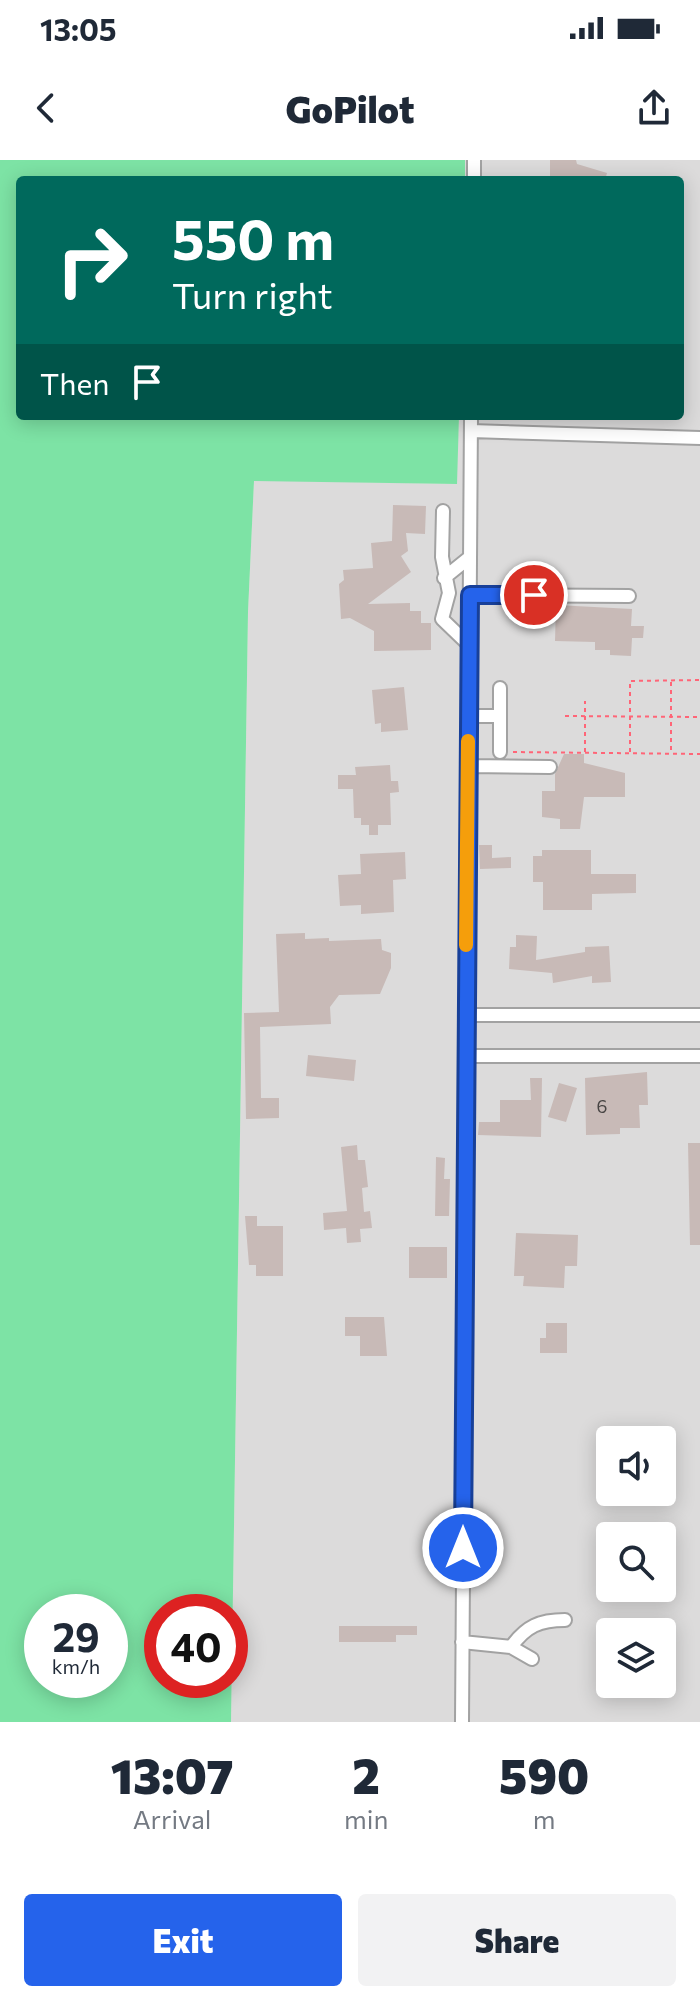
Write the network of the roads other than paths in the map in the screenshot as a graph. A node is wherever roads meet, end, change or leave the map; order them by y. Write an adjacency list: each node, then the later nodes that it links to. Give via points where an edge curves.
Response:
1 (471, 420): 2 (street)
2 (471, 431): 3 (street); 5 (street)
3 (700, 438)
4 (443, 511): 6 (street)
5 (470, 557): 6 (street); 7 (street)
6 (444, 578): 9 (street, via 449,593 442,619)
7 (470, 595): 8 (street); 9 (street)
8 (629, 596)
9 (469, 645): 11 (street)
10 (500, 688): 12 (street)
11 (468, 716): 12 (street); 14 (street)
12 (500, 716): 13 (street)
13 (500, 752)
14 (468, 766): 15 (street); 16 (street)
15 (550, 767)
16 (465, 1015): 17 (street); 18 (street)
17 (700, 1015)
18 (467, 1056): 19 (street); 21 (street)
19 (700, 1056)
20 (565, 1620): 22 (street, via 537,1622)
21 (462, 1642): 22 (street); 24 (street)
22 (511, 1647): 23 (street)
23 (532, 1659)
24 (462, 1722)

